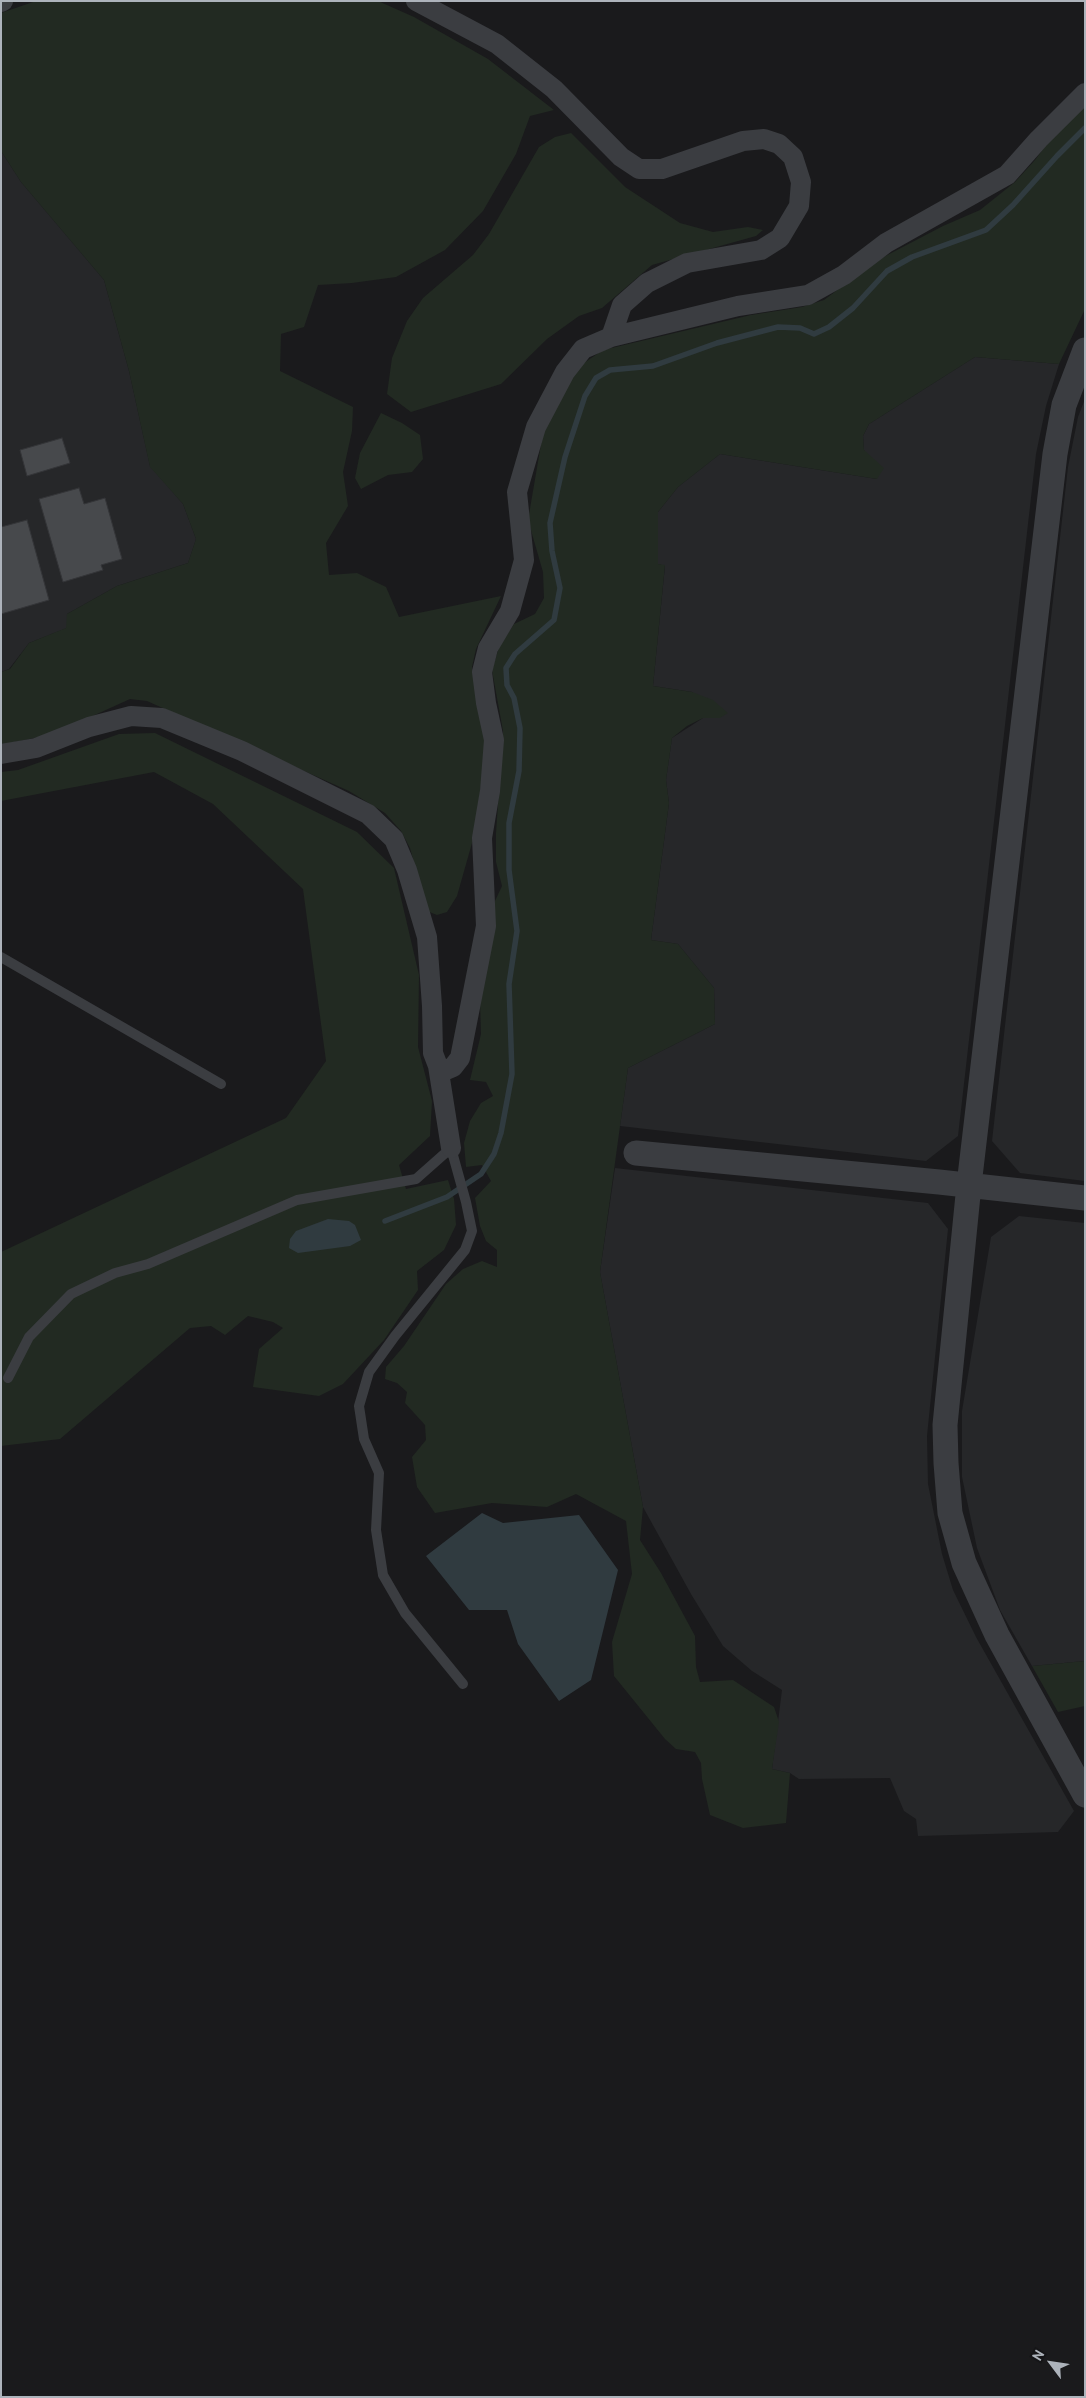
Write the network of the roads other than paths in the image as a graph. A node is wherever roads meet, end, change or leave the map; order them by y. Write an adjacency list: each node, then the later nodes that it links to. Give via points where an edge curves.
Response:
1 (416, 1): 3 (street, via 497,44 554,89 621,157 639,169 662,169 743,141 764,139 779,144 793,157 801,182 799,206 780,238 761,250 687,263 647,283 622,305)
2 (1085, 93): 3 (street, via 1008,175 886,243 844,275 808,295 738,306)
3 (611, 337): 7 (street, via 583,349 565,372 536,427 517,492 524,560 510,611 488,648 482,672 494,740 482,838 486,926 460,1058 446,1070)
4 (1085, 350): 11 (street, via 1064,405 1055,454)
5 (1, 754): 7 (street, via 36,748 90,727 131,716 162,718 242,751 368,814 394,839 427,937 433,1053)
6 (1, 957): 8 (lane)
7 (438, 1066): 9 (street)
8 (221, 1084)
9 (452, 1148): 13 (lane, via 416,1179 297,1200 71,1294 29,1337); 14 (lane, via 472,1231 465,1250 369,1372 359,1406 364,1439 379,1473 376,1530 383,1575 405,1613)
10 (636, 1153): 11 (street)
11 (969, 1185): 12 (street); 15 (street, via 945,1425 950,1513 964,1563 997,1635)
12 (1085, 1198)
13 (8, 1378)
14 (462, 1684)
15 (1085, 1795)

